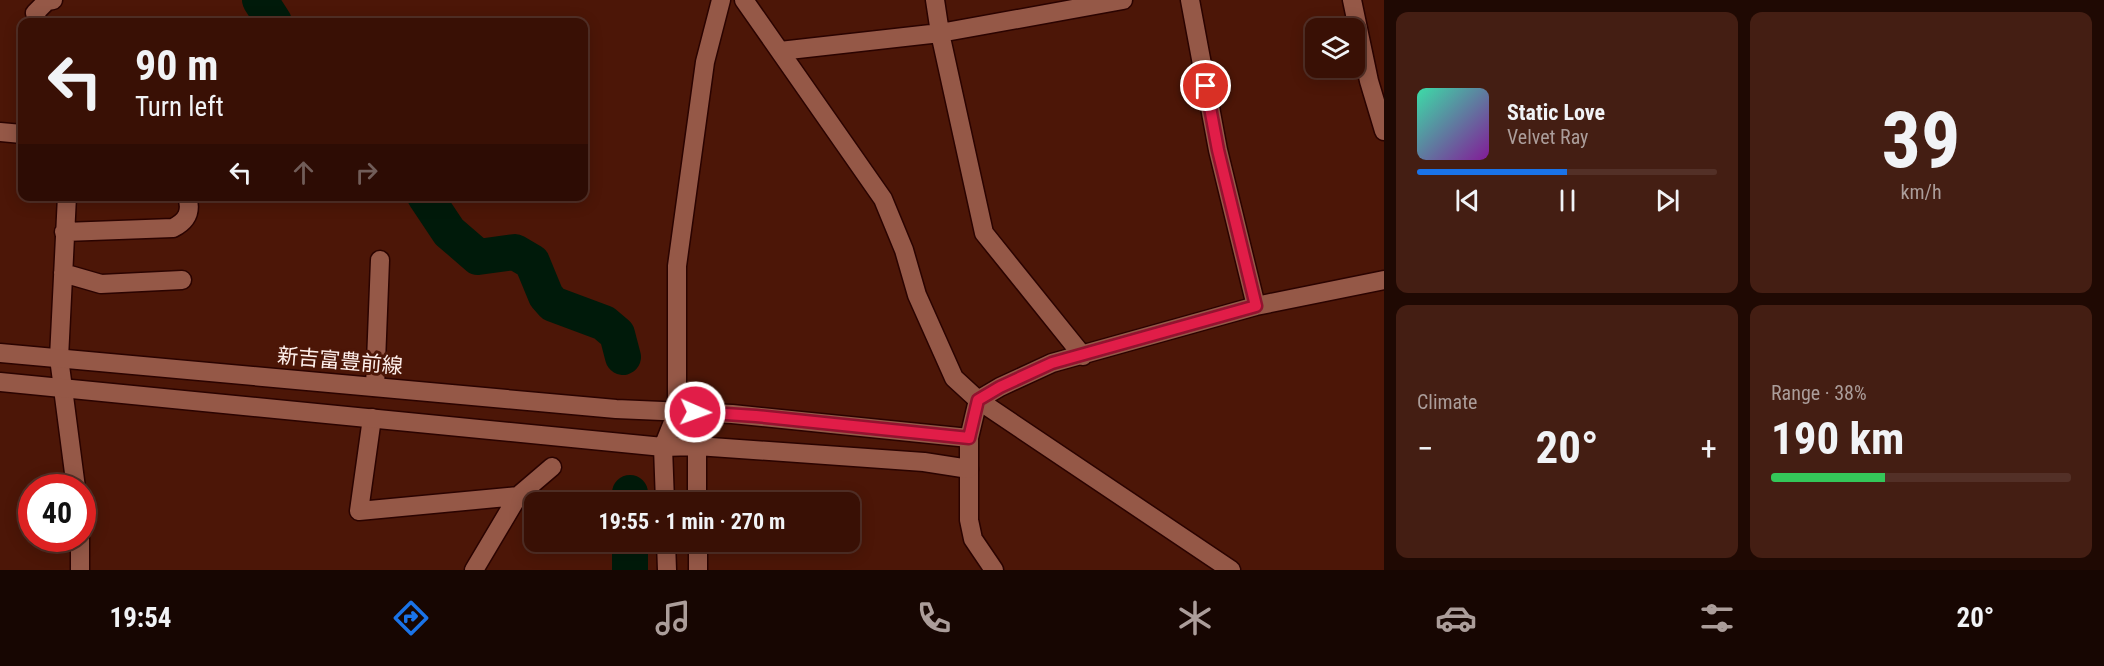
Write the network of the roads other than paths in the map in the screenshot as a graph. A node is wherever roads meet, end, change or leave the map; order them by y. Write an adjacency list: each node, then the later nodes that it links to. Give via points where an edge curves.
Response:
1 (722, 0): 27 (street, via 705,62 677,266)
2 (744, 0): 8 (street)
3 (935, 0): 7 (street)
4 (1123, 0): 7 (street)
5 (1190, 0): 19 (street, via 1218,150)
6 (1352, 0): 10 (street)
7 (940, 33): 8 (street); 21 (street, via 984,233)
8 (780, 51): 26 (street, via 884,199 917,295 954,378)
9 (0, 132): 11 (street)
10 (1384, 132)
11 (18, 134)
12 (67, 201): 14 (street)
13 (188, 201): 14 (street, via 189,216 173,228)
14 (64, 232): 16 (street)
15 (380, 260): 25 (street)
16 (63, 273): 17 (street, via 101,284); 22 (street)
17 (182, 280)
18 (1384, 280): 19 (street)
19 (1256, 306): 21 (street)
20 (0, 353): 22 (street, 新吉富豊前線)
21 (1083, 356): 26 (street, via 1052,363)
22 (59, 358): 24 (street); 25 (street, 新吉富豊前線)
23 (0, 382): 24 (street)
24 (61, 387): 28 (street); 34 (street)
25 (375, 387): 27 (street, 新吉富豊前線)
26 (978, 400): 29 (street); 46 (street)
27 (677, 412): 29 (street, 新吉富豊前線); 30 (street); 31 (street)
28 (372, 418): 31 (street); 37 (street, via 359,511)
29 (969, 438): 33 (street)
30 (697, 446): 31 (street); 33 (street, via 924,462); 36 (street)
31 (663, 447): 35 (street)
32 (552, 466): 37 (street)
33 (969, 469): 45 (street, via 973,539)
34 (74, 474)
35 (665, 492)
36 (698, 492)
37 (518, 496): 42 (street)
38 (80, 552): 41 (street)
39 (666, 552): 43 (street)
40 (698, 552): 44 (street)
41 (80, 570)
42 (474, 570)
43 (667, 570)
44 (698, 570)
45 (993, 570)
46 (1231, 570)

